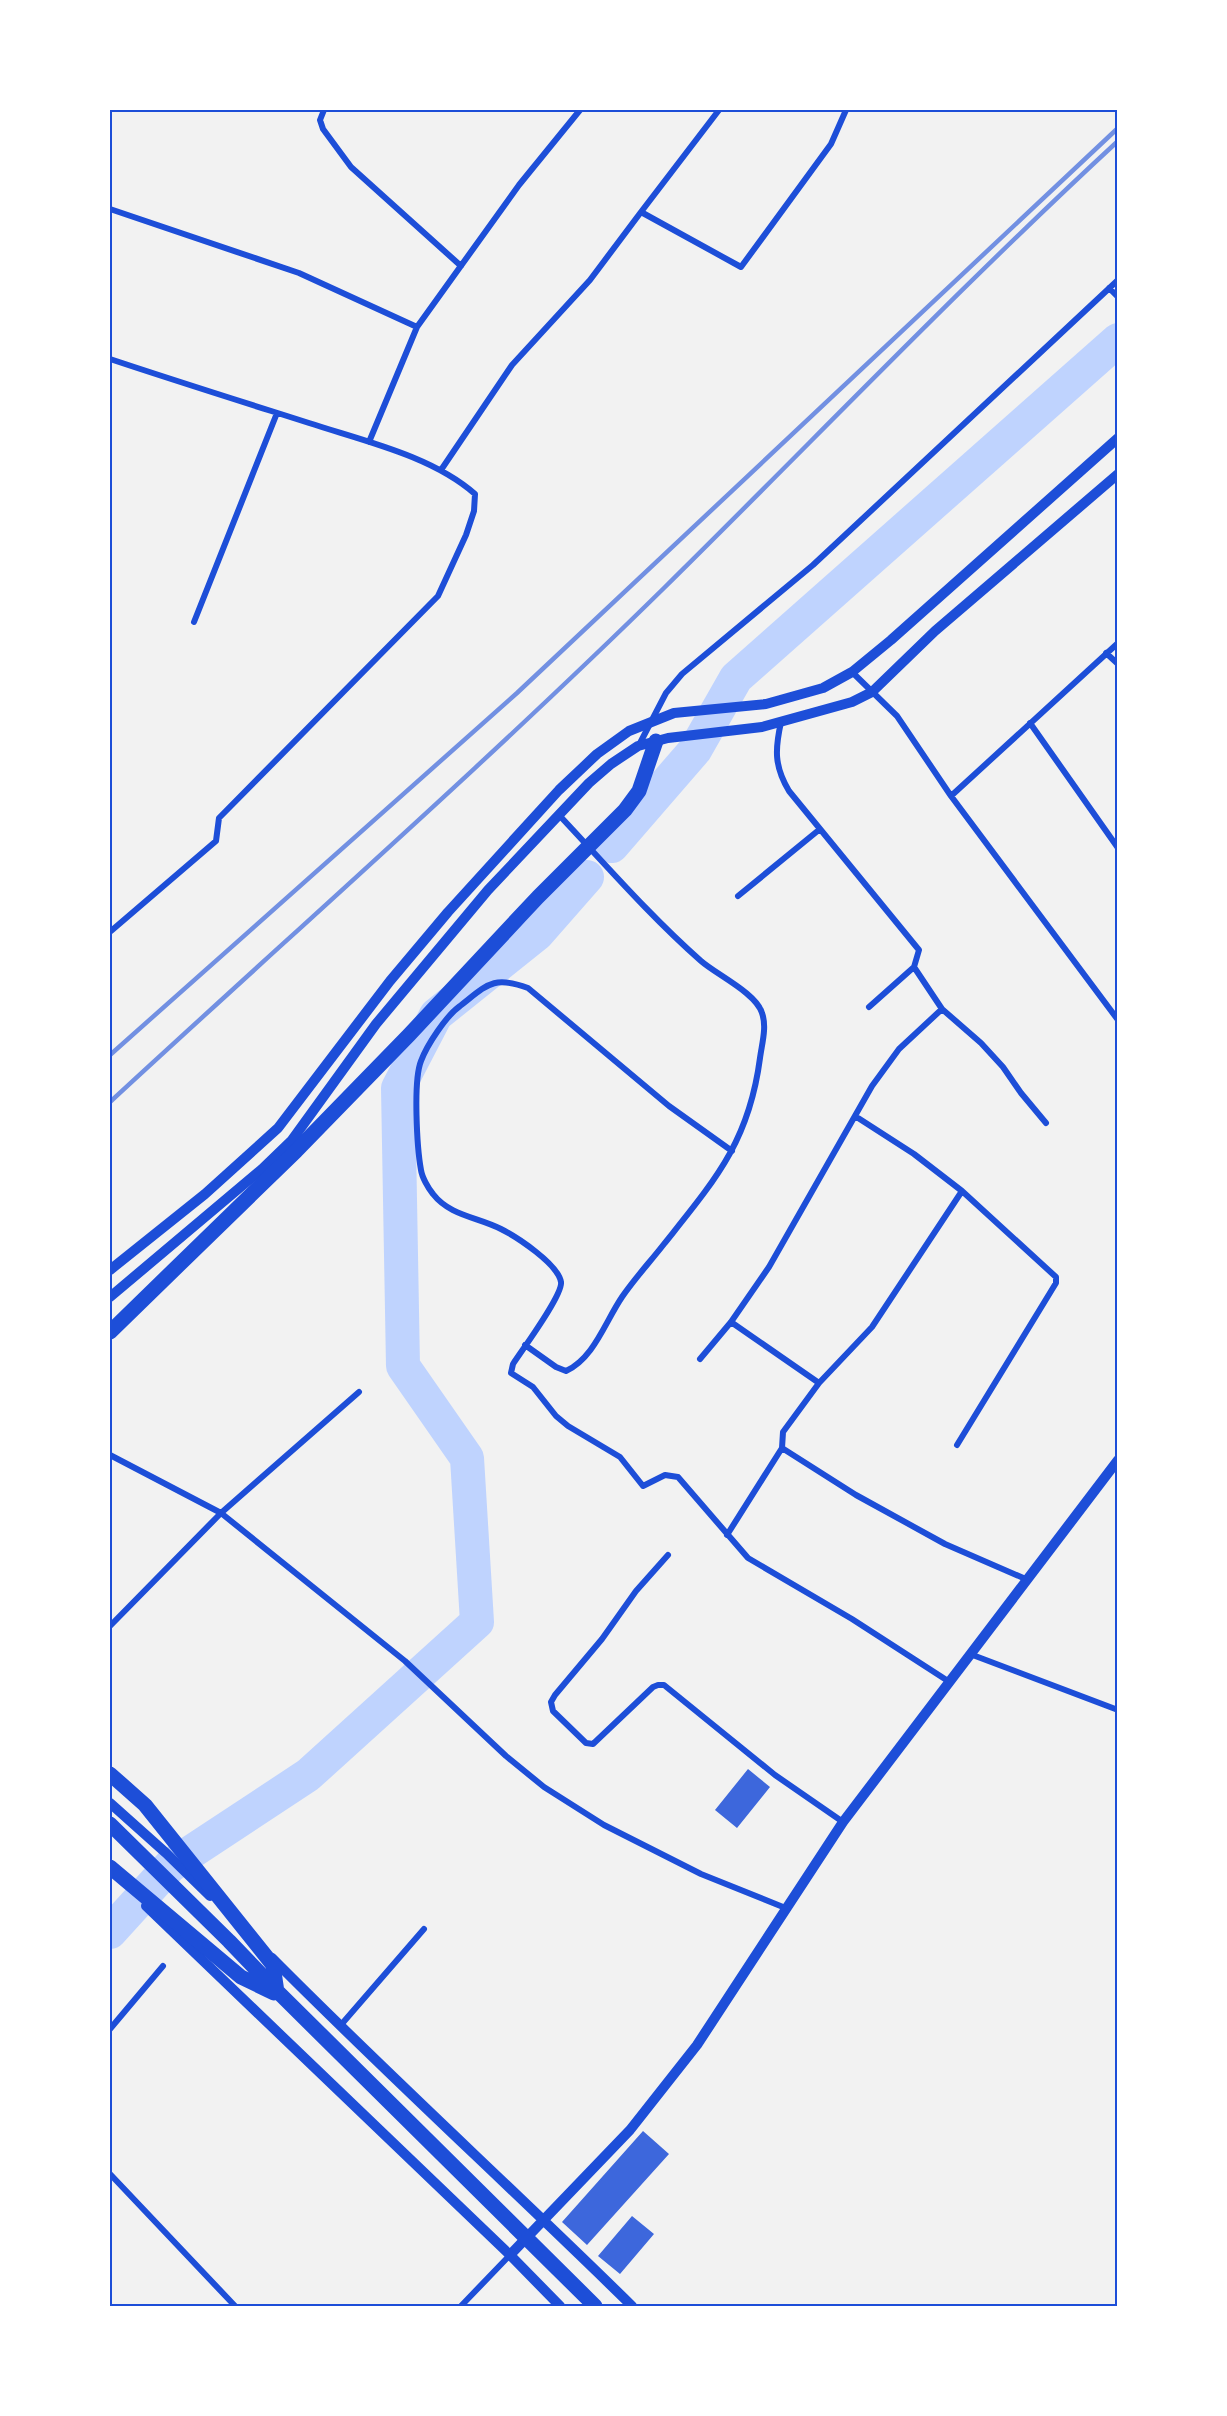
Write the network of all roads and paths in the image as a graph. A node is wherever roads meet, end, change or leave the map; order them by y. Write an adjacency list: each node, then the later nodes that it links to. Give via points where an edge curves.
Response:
1 (324, 110): 7 (street, via 320,120 323,129 351,167)
2 (580, 110): 7 (street, via 519,185)
3 (719, 110): 6 (street)
4 (846, 110): 6 (street, via 831,144 741,267)
5 (110, 209): 11 (street, via 299,273)
6 (641, 212): 16 (street, via 590,280 512,365)
7 (461, 266): 11 (street)
8 (1118, 280): 9 (street)
9 (1109, 288): 10 (street); 24 (street, via 813,565 682,674 666,693)
10 (1118, 297)
11 (417, 327): 15 (street)
12 (110, 359): 13 (street)
13 (277, 413): 15 (street); 18 (street)
14 (1118, 438): 22 (street)
15 (369, 442): 16 (street)
16 (441, 470): 34 (street, via 476,494 466,535 438,596 219,818 216,841 111,931)
17 (1118, 474): 23 (street, via 935,632)
18 (194, 622)
19 (1118, 643): 20 (street)
20 (1106, 653): 21 (street); 26 (street)
21 (1118, 664)
22 (852, 672): 23 (street); 24 (street, via 823,688 766,704 674,713)
23 (872, 692): 25 (street, via 852,702); 29 (street, via 897,716)
24 (652, 721): 28 (street); 43 (street, via 629,730 597,754 551,798 390,981 278,1128 205,1194)
25 (781, 722): 27 (street); 31 (street, via 776,748 781,777)
26 (1030, 723): 29 (street); 32 (street)
27 (662, 739): 28 (street); 46 (main road, via 639,791 625,810 304,1143)
28 (638, 746): 30 (street, via 611,764)
29 (951, 796): 38 (street)
30 (559, 814): 41 (street, via 702,961 752,998 762,1011 758,1072 746,1121); 44 (street, via 488,890 376,1024 292,1140)
31 (820, 829): 33 (street); 35 (street, via 919,950)
32 (1118, 848)
33 (738, 896)
34 (110, 928)
35 (914, 967): 36 (street); 37 (street)
36 (869, 1007)
37 (942, 1009): 39 (street, via 899,1048); 40 (street, via 1003,1067)
38 (1118, 1020)
39 (855, 1116): 42 (street); 45 (street, via 769,1267)
40 (1046, 1123)
41 (732, 1151): 47 (street, via 711,1185 625,1292 578,1366 566,1371); 47 (street, via 669,1106 528,988 512,982 490,982 455,1009 420,1062 416,1086 421,1172 433,1195 455,1212 501,1228 545,1259 556,1272 561,1287)
42 (962, 1191): 49 (street, via 872,1327); 51 (street, via 1056,1277 1056,1283)
43 (110, 1270)
44 (110, 1298)
45 (731, 1322): 48 (street); 49 (street)
46 (110, 1332)
47 (525, 1345): 56 (street, via 511,1373 533,1387 556,1416 620,1457 643,1486 665,1475 678,1477)
48 (700, 1359)
49 (819, 1383): 52 (street, via 783,1432)
50 (359, 1392): 55 (street)
51 (957, 1445)
52 (782, 1448): 56 (street); 58 (street, via 945,1544)
53 (110, 1455): 55 (street)
54 (1118, 1460): 58 (street)
55 (221, 1513): 59 (street); 69 (street, via 405,1661 544,1787 604,1825 701,1874)
56 (727, 1535): 61 (street, via 748,1558)
57 (668, 1555): 65 (street, via 555,1695 550,1702 553,1711 586,1743 593,1744 653,1687 664,1685 775,1775)
58 (1028, 1580): 60 (street)
59 (110, 1626)
60 (969, 1654): 61 (street); 62 (street)
61 (948, 1681): 65 (street)
62 (1118, 1710)
63 (110, 1774): 72 (main road, via 145,1805 273,1965)
64 (110, 1803): 73 (street, via 166,1853)
65 (843, 1822): 69 (street)
66 (110, 1824): 72 (main road)
67 (110, 1867): 72 (main road, via 241,1977)
68 (110, 1872): 77 (street)
69 (788, 1909): 76 (street, via 697,2045 630,2130)
70 (424, 1929): 73 (street)
71 (163, 1966): 74 (street)
72 (281, 1995): 81 (main road)
73 (340, 2027): 76 (street)
74 (110, 2029)
75 (110, 2174): 78 (street)
76 (544, 2219): 77 (street); 82 (street)
77 (510, 2255): 79 (street); 80 (street)
78 (234, 2307)
79 (461, 2307)
80 (560, 2307)
81 (595, 2307)
82 (632, 2307)

